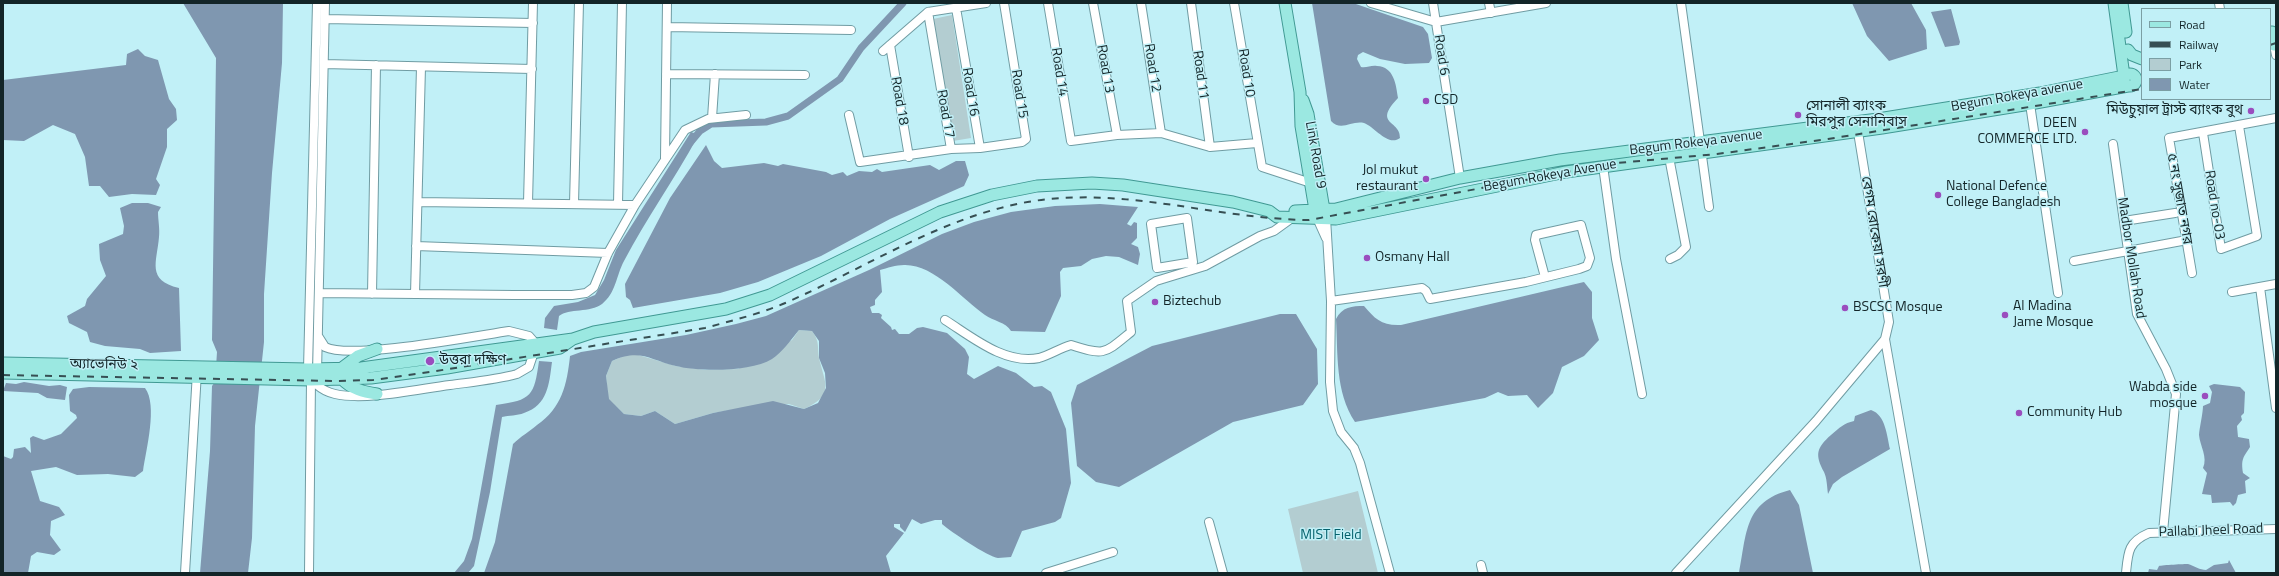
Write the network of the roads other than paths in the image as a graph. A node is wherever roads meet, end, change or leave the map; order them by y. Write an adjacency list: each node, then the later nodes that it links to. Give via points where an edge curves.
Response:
1 (317, 3): 105 (street)
2 (325, 3): 27 (street)
3 (533, 3): 30 (street)
4 (579, 3): 72 (street)
5 (622, 3): 73 (street)
6 (667, 3): 31 (street)
7 (986, 3): 24 (street)
8 (1004, 3): 61 (street, Road 15, via 1026,139 1022,142)
9 (1048, 3): 57 (street, Road 14, via 1071,141)
10 (1093, 3): 57 (street, Road 13)
11 (1141, 3): 56 (street, Road 12)
12 (1191, 3): 60 (street, Road 11)
13 (1234, 3): 58 (street, Road 10)
14 (1285, 3): 47 (main road, Link Road 9)
15 (1371, 3): 23 (street)
16 (1434, 3): 29 (street, Road 6)
17 (1490, 3): 26 (street)
18 (1546, 3): 22 (street)
19 (1681, 3): 62 (street)
20 (2114, 3): 28 (main road)
21 (2122, 3): 28 (main road)
22 (1533, 4): 26 (street)
23 (1387, 5): 29 (street)
24 (956, 8): 25 (street); 61 (street, Road 16)
25 (928, 12): 34 (street); 63 (street, Road 17)
26 (1491, 12): 29 (street)
27 (324, 19): 30 (street); 39 (street)
28 (2120, 20): 36 (main road); 46 (main road)
29 (1436, 22): 68 (street, Road 6)
30 (533, 23): 42 (street)
31 (667, 27): 32 (street); 43 (street)
32 (851, 30)
33 (2273, 32): 35 (main road)
34 (890, 45): 37 (street); 64 (street, Road 18)
35 (2274, 48)
36 (2128, 50): 38 (main road, via 2132,55); 46 (main road)
37 (883, 51)
38 (2141, 58)
39 (324, 64): 40 (street); 94 (street)
40 (376, 65): 41 (street); 96 (street)
41 (421, 67): 42 (street); 70 (street)
42 (532, 69): 71 (street)
43 (666, 74): 44 (street); 66 (street)
44 (714, 74): 45 (street); 51 (street)
45 (805, 75)
46 (2134, 79): 48 (main road); 62 (main road, Begum Rokeya avenue)
47 (1300, 92): 69 (main road, Link Road 9, via 1301,126); 78 (main road, Link Road 9, via 1308,114)
48 (2030, 104): 54 (main road); 95 (street)
49 (849, 115): 64 (street, Road 17, via 860,162)
50 (746, 116): 51 (street)
51 (712, 118): 66 (street, via 698,122 685,130)
52 (2276, 118): 53 (street, ৫ নং সুজাত নগর)
53 (2239, 126): 55 (street, ৫ নং সুজাত নগর); 55 (street, Road no-03, via 2257,236 2221,249)
54 (1858, 132): 62 (main road, Begum Rokeya Avenue); 101 (street, বেগম রোকেয়া সরণী, via 1889,322)
55 (2203, 132): 81 (street, ৫ নং সুজাত নগর, via 2169,138)
56 (1161, 133): 57 (street); 60 (street)
57 (1117, 135)
58 (1257, 143): 60 (street); 69 (street, Road 10, via 1262,167)
59 (2113, 144): 80 (street, Madbor Mollah Road)
60 (1210, 147)
61 (980, 148): 63 (street)
62 (1702, 148): 65 (main road, Begum Rokeya Avenue); 68 (main road, Begum Rokeya avenue, via 1560,160); 75 (street)
63 (951, 149): 64 (street, Road 17)
64 (909, 157)
65 (1669, 157): 67 (main road, Begum Rokeya Avenue); 85 (street, via 1686,247)
66 (665, 159): 74 (street)
67 (1603, 166): 78 (main road, Begum Rokeya Avenue, via 1529,178 1346,217); 112 (street, via 1616,259)
68 (1460, 178): 78 (main road, Begum Rokeya avenue)
69 (1311, 183): 78 (main road, Link Road 9)
70 (418, 202): 71 (street); 82 (street)
71 (528, 203): 72 (street)
72 (574, 204): 73 (street)
73 (618, 204): 74 (street)
74 (635, 205): 84 (street)
75 (1710, 207)
76 (1269, 211): 78 (main road, Begum Rokeya avenue); 79 (main road, Begum Rokeya Avenue, via 1277,217); 102 (main road, via 1233,202 1108,184 1054,184 1005,192 940,212 770,295 726,309 600,331 574,339 560,348)
77 (2175, 213): 80 (street)
78 (1320, 214): 79 (main road, Begum Rokeya Avenue); 98 (street, via 1328,226 1326,238)
79 (1292, 218): 89 (street, via 1274,231 1260,236 1222,258)
80 (2124, 221): 83 (street, Madbor Mollah Road)
81 (2187, 240): 83 (street); 88 (street, ৫ নং সুজাত নগর)
82 (416, 246): 84 (street); 97 (street)
83 (2128, 251): 86 (street); 116 (street, Madbor Mollah Road, via 2137,314 2176,394)
84 (608, 253): 97 (street, via 594,287 589,292 581,294)
85 (1670, 259)
86 (2074, 261)
87 (1176, 265): 87 (street, via 1158,268 1151,224 1187,218 1193,262); 89 (street)
88 (2192, 273)
89 (1178, 274): 99 (street, via 1156,281 1127,301 1131,332 1107,352 1087,352 1071,345 1041,357 1020,358 987,346)
90 (1545, 277): 90 (street, via 1587,266 1590,258 1581,225 1536,235 1535,240); 98 (street, via 1430,299 1422,288)
91 (2276, 284): 92 (street)
92 (2260, 287): 93 (street); 113 (street)
93 (2232, 292)
94 (319, 293): 96 (street); 100 (street)
95 (2058, 293)
96 (372, 294): 97 (street)
97 (415, 294)
98 (1331, 301): 122 (street, via 1332,411 1341,432 1354,448 1360,463)
99 (945, 320)
100 (318, 335): 103 (street, via 323,344 336,350); 105 (street)
101 (1885, 339): 123 (street, বেগম রোকেয়া সরণী, via 1816,421); 124 (street)
102 (535, 348): 103 (street, via 529,336 509,331); 109 (main road, via 389,376); 111 (street, via 529,367 510,376)
103 (377, 349): 109 (main road, via 358,356)
104 (3, 363): 106 (main road, অ্যাভেনিউ ২)
105 (312, 368): 108 (main road); 109 (main road); 110 (street)
106 (201, 372): 107 (main road, অ্যাভেনিউ ২); 108 (main road); 118 (street)
107 (3, 373)
108 (264, 373): 110 (main road)
109 (342, 373): 110 (main road); 111 (main road, via 354,388)
110 (314, 380): 111 (street, via 322,388 335,394); 119 (street)
111 (377, 394)
112 (1642, 394)
113 (2276, 408)
114 (1209, 522): 121 (street)
115 (2276, 529): 116 (street, Pallabi Jheel Road)
116 (2162, 532): 125 (street, Pallabi Jheel Road, via 2149,533 2134,541 2127,555)
117 (1113, 552): 120 (street)
118 (185, 573)
119 (309, 573)
120 (1046, 573)
121 (1222, 573)
122 (1390, 573)
123 (1676, 573)
124 (1926, 573)
125 (2126, 573)

